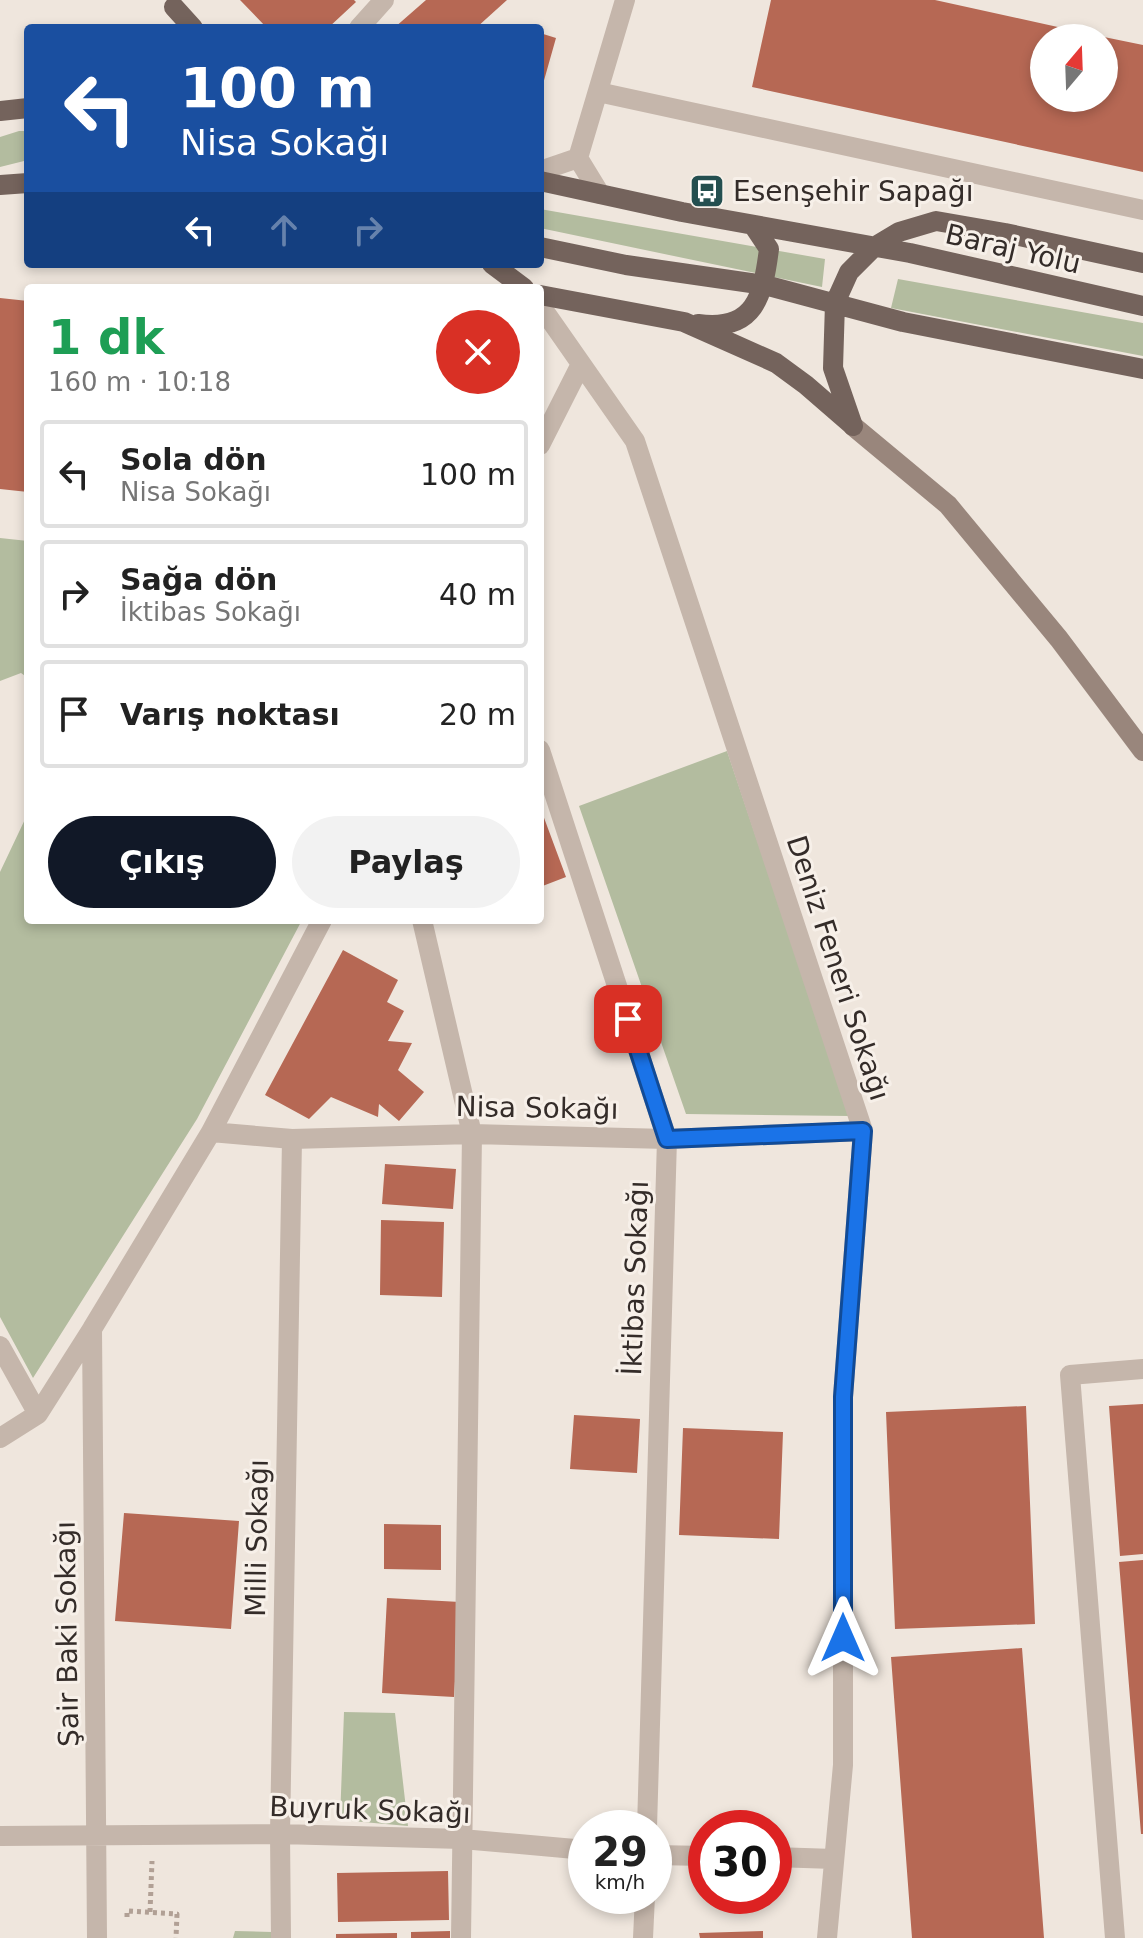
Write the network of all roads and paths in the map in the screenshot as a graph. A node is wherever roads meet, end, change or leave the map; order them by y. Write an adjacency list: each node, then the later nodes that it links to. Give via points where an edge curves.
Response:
1 (384, 0): 6 (street)
2 (625, 0): 7 (street)
3 (173, 4): 4 (main road); 5 (main road)
4 (180, 24)
5 (190, 24)
6 (363, 24)
7 (598, 92): 10 (street); 16 (street)
8 (24, 108): 9 (main road)
9 (0, 111)
10 (578, 158): 11 (street); 15 (street)
11 (544, 170)
12 (544, 182): 15 (main road, Baraj Yolu)
13 (24, 183): 14 (main road)
14 (0, 185)
15 (600, 194): 17 (main road, Baraj Yolu)
16 (1143, 210)
17 (753, 225): 18 (main road, Baraj Yolu); 23 (main road, via 769,249)
18 (874, 247): 20 (main road, via 899,232 936,221); 25 (main road, via 849,272); 26 (main road, Baraj Yolu)
19 (544, 248): 23 (main road)
20 (1143, 263)
21 (497, 268): 22 (main road)
22 (519, 284)
23 (765, 285): 25 (main road); 28 (main road, via 747,316 719,327)
24 (544, 296): 28 (main road)
25 (835, 303): 30 (main road, via 903,322); 31 (main road, via 833,368)
26 (1143, 306)
27 (544, 311): 29 (street, Deniz Feneri Sokağı)
28 (684, 322): 31 (main road, via 776,363)
29 (581, 364): 32 (street); 37 (street, Deniz Feneri Sokağı, via 635,441)
30 (1143, 369)
31 (853, 426): 33 (main road, via 948,505)
32 (544, 437)
33 (1143, 751)
34 (544, 762): 41 (street, İktibas Sokağı)
35 (320, 924): 38 (street)
36 (423, 924): 39 (street)
37 (863, 1131): 41 (street, Nisa Sokağı); 55 (street, Deniz Feneri Sokağı, via 843,1397 843,1765)
38 (211, 1132): 40 (street, Nisa Sokağı); 42 (street)
39 (472, 1134): 40 (street, Nisa Sokağı); 41 (street, Nisa Sokağı); 52 (street)
40 (292, 1139): 48 (street, Milli Sokağı)
41 (667, 1139): 47 (street, İktibas Sokağı)
42 (92, 1329): 45 (street); 51 (street, Şair Baki Sokağı)
43 (0, 1346): 45 (street)
44 (1143, 1369): 65 (street, via 1070,1375)
45 (38, 1414): 46 (street)
46 (0, 1438)
47 (648, 1810)
48 (280, 1834): 50 (street, Buyruk Sokağı); 52 (street, Buyruk Sokağı); 61 (street, Milli Sokağı)
49 (0, 1836): 51 (street, Buyruk Sokağı)
50 (152, 1836): 51 (street, Buyruk Sokağı); 56 (path)
51 (97, 1837): 59 (street, Şair Baki Sokağı)
52 (462, 1839): 53 (street, Buyruk Sokağı); 62 (street)
53 (568, 1848)
54 (792, 1858): 55 (street)
55 (834, 1859): 64 (street, Deniz Feneri Sokağı)
56 (150, 1912): 58 (path, via 127,1911); 60 (path, via 177,1914)
57 (644, 1914): 63 (street)
58 (127, 1925)
59 (97, 1938)
60 (176, 1938)
61 (281, 1938)
62 (461, 1938)
63 (643, 1938)
64 (827, 1938)
65 (1115, 1938)

